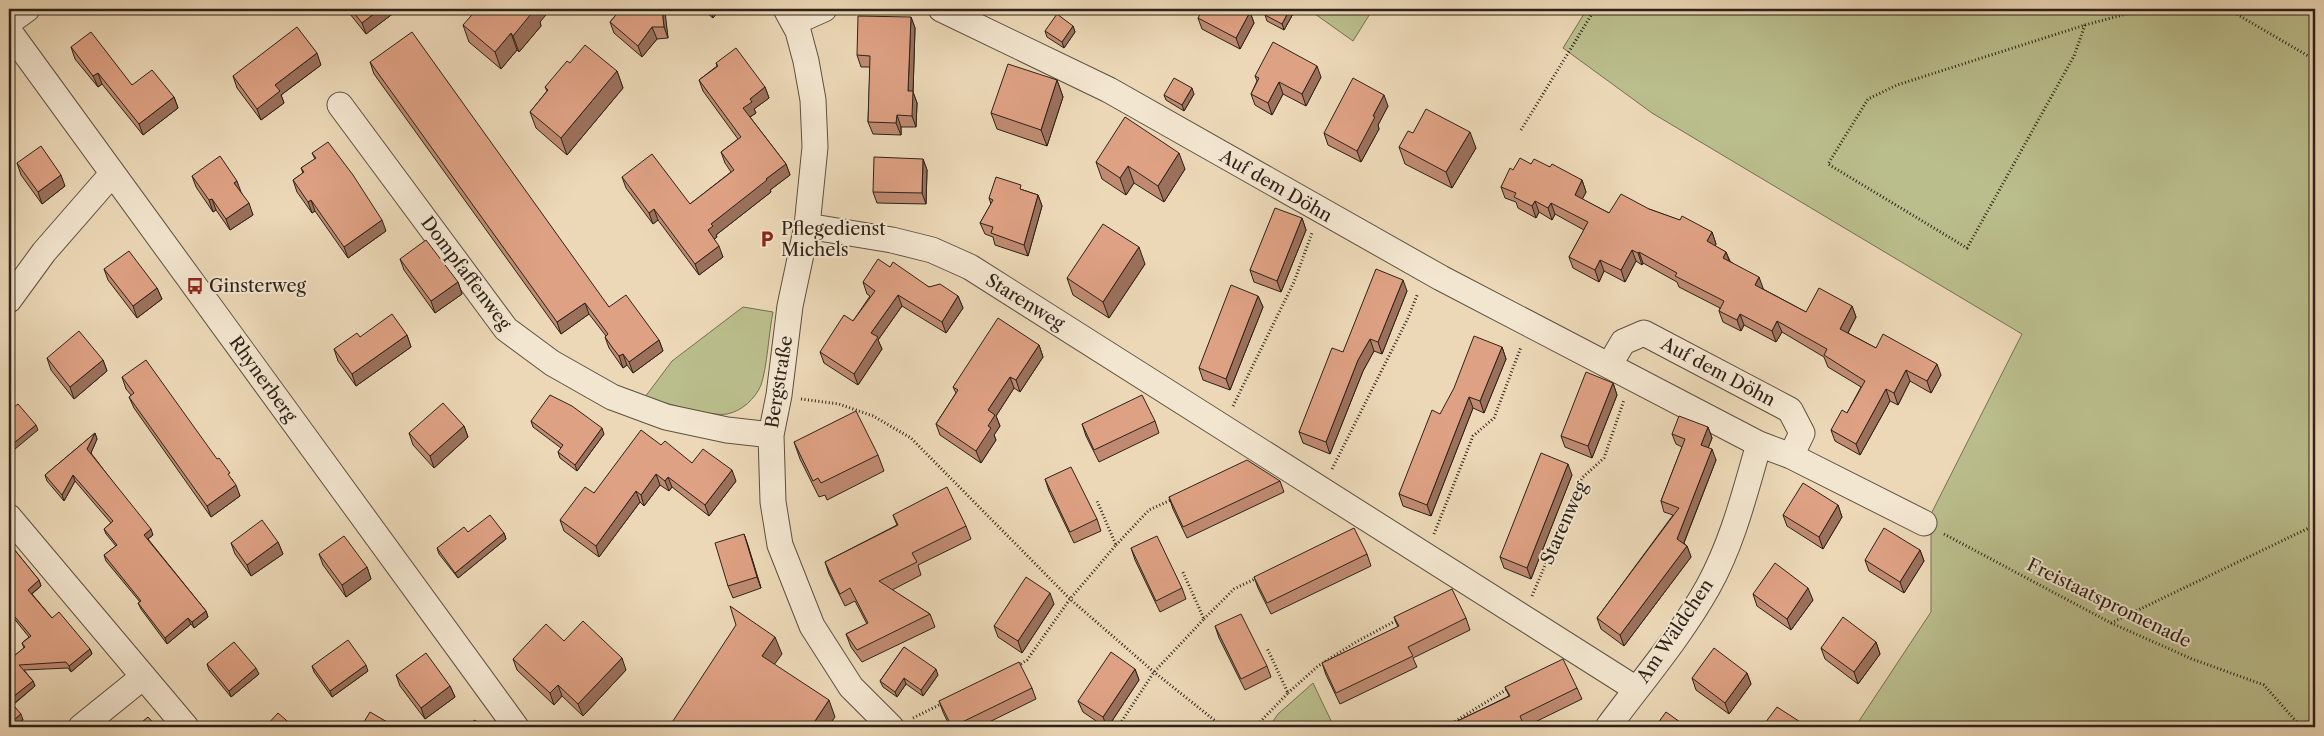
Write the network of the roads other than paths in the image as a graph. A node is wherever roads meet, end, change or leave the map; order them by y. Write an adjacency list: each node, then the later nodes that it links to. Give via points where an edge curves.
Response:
1 (26, 9): 5 (street)
2 (824, 9): 4 (street)
3 (941, 9): 11 (street, Auf dem Döhn, via 1109,90 1427,270)
4 (791, 16): 9 (street, Bergstraße, via 806,61 813,100 814,148)
5 (9, 22)
6 (9, 31): 8 (street, Rhynerberg)
7 (340, 105): 12 (street, Dompfaffenweg, via 506,329 552,363 612,396 666,417 727,430)
8 (112, 174): 10 (street, via 44,252); 22 (street, Rhynerberg)
9 (807, 226): 12 (street, Bergstraße, via 790,306); 18 (street, Starenweg, via 932,250 970,267)
10 (9, 300)
11 (1610, 364): 13 (street, Auf dem Döhn); 14 (street, Auf dem Döhn, via 1623,342 1644,333 1790,410 1802,433)
12 (771, 435): 19 (street, Bergstraße, via 773,502 780,545 812,626 851,687)
13 (1760, 444): 14 (street, Auf dem Döhn); 18 (street, Am Wäldchen, via 1732,536 1708,586 1689,618)
14 (1791, 456): 16 (street, Auf dem Döhn)
15 (9, 517): 17 (street)
16 (1924, 523)
17 (143, 677): 20 (street); 21 (street)
18 (1636, 689): 23 (street, Am Wäldchen)
19 (901, 723)
20 (81, 727)
21 (186, 727)
22 (516, 727)
23 (1608, 727)

